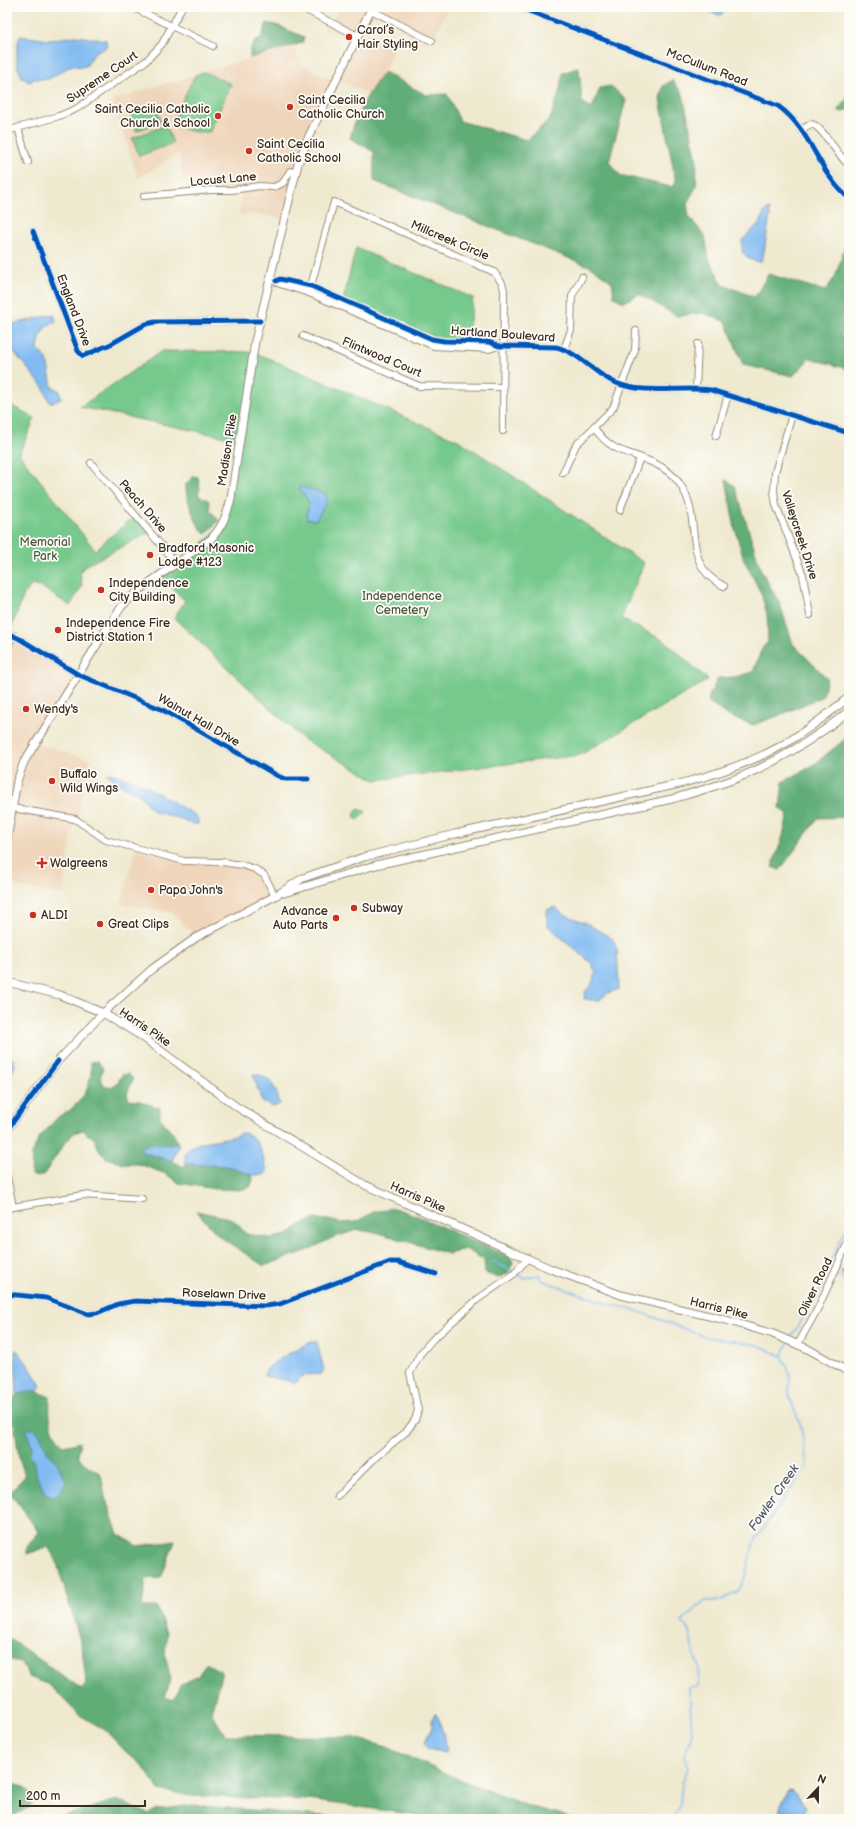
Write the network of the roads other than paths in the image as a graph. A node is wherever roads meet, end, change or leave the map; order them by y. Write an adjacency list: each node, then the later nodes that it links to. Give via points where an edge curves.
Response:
1 (132, 7): 6 (street)
2 (182, 7): 6 (street, Supreme Court)
3 (300, 7): 7 (street)
4 (518, 7): 11 (street, McCullum Road, via 770,102 789,115)
5 (371, 9): 7 (main road, Madison Pike); 8 (street)
6 (172, 27): 9 (street); 10 (street, Supreme Court, via 162,44 146,61 76,109)
7 (358, 36): 15 (main road, Madison Pike, via 308,138)
8 (432, 41)
9 (213, 46)
10 (18, 128): 12 (street, Supreme Court); 13 (street)
11 (801, 130): 14 (street, via 811,124 817,126); 17 (street, McCullum Road, via 833,181)
12 (7, 131)
13 (28, 162)
14 (849, 165)
15 (296, 172): 16 (street, Locust Lane, via 290,171 283,183 274,187 259,186); 20 (main road, Madison Pike)
16 (144, 196)
17 (849, 198)
18 (33, 231): 22 (street, England Drive, via 80,355 111,344 146,324 155,322)
19 (582, 277): 27 (street, via 572,296 571,330)
20 (273, 280): 21 (street, Hartland Boulevard, via 280,279); 22 (main road, Madison Pike)
21 (310, 290): 26 (street, Hartland Boulevard, via 434,346 489,349); 26 (street, Millcreek Circle, via 334,202 494,272 504,290)
22 (260, 322): 41 (main road, Madison Pike, via 231,498 225,518 211,539)
23 (636, 331): 28 (street, via 635,350)
24 (303, 336): 29 (street, Flintwood Court, via 419,386)
25 (698, 344): 30 (street)
26 (501, 346): 27 (street, Hartland Boulevard); 29 (street, Millcreek Circle)
27 (564, 349): 28 (street, Hartland Boulevard, via 600,375)
28 (621, 385): 30 (street, Hartland Boulevard, via 645,389); 33 (street, via 613,408)
29 (503, 387): 34 (street, Millcreek Circle)
30 (696, 389): 31 (street, Hartland Boulevard)
31 (728, 395): 32 (street, Hartland Boulevard); 36 (street)
32 (792, 415): 35 (street, Hartland Boulevard); 43 (street, Valleycreek Drive, via 775,472 774,492 776,505 803,575)
33 (594, 428): 37 (street, via 612,446); 39 (street, via 576,445)
34 (503, 431)
35 (849, 433)
36 (716, 436)
37 (640, 458): 40 (street); 42 (street, via 668,471 684,489 689,504 697,556 714,580)
38 (91, 463): 41 (street, Peach Drive)
39 (563, 473)
40 (620, 510)
41 (177, 564): 47 (main road, Madison Pike, via 139,590 122,606)
42 (724, 586)
43 (810, 615)
44 (7, 633): 45 (street, Walnut Hall Drive)
45 (14, 636): 46 (street); 47 (street, Walnut Hall Drive)
46 (7, 649)
47 (79, 675): 50 (street, Walnut Hall Drive, via 161,709 278,776); 51 (main road, Madison Pike, via 24,762)
48 (849, 697): 53 (main road, via 779,747 712,775 364,857 303,878)
49 (849, 712): 53 (main road, via 807,743 745,775 713,787 672,799 376,865)
50 (308, 779)
51 (9, 807): 52 (main road, Madison Pike); 53 (street, via 75,819 106,840 125,846 184,860 222,862 255,869 264,875)
52 (7, 839)
53 (274, 896): 55 (main road, via 192,940 152,970)
54 (7, 982): 55 (main road, Harris Pike, via 60,995)
55 (103, 1013): 56 (main road, via 58,1061); 61 (main road, Harris Pike, via 141,1036 237,1107 345,1174)
56 (7, 1130)
57 (7, 1177): 59 (street)
58 (142, 1199): 59 (street, via 83,1195)
59 (10, 1207)
60 (849, 1240): 64 (street, Oliver Road, via 818,1308)
61 (527, 1259): 64 (main road, Harris Pike, via 621,1295 734,1322); 66 (street, via 514,1274 478,1299 420,1354 410,1373 418,1410 415,1420 406,1432 377,1456)
62 (436, 1274): 63 (street, Roselawn Drive, via 398,1262 390,1262 280,1304 266,1306 135,1300 88,1314 46,1298)
63 (7, 1294)
64 (798, 1344): 65 (main road, Harris Pike)
65 (849, 1372)
66 (337, 1496)

